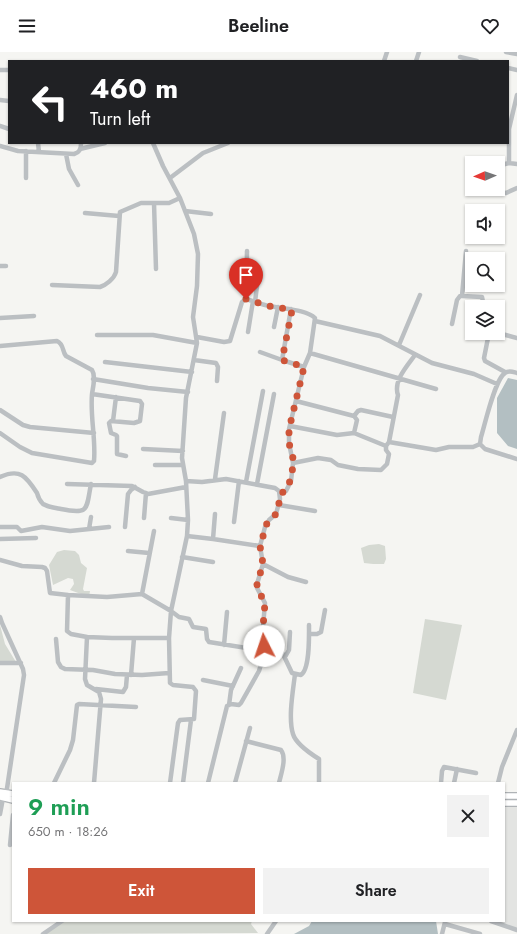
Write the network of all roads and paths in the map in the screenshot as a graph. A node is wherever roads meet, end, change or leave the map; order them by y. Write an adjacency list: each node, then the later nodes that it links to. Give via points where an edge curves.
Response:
1 (506, 52): 2 (street)
2 (517, 54)
3 (460, 57): 4 (street)
4 (473, 60)
5 (517, 95): 6 (street)
6 (511, 117): 7 (street); 18 (street)
7 (517, 118)
8 (38, 144): 16 (street)
9 (81, 144): 14 (street)
10 (101, 144): 14 (street)
11 (153, 144): 21 (street)
12 (226, 144): 21 (street, via 203,153)
13 (0, 146): 15 (street)
14 (80, 150): 17 (street, via 78,153)
15 (26, 151): 16 (street); 20 (street)
16 (39, 152): 17 (street)
17 (66, 154): 22 (street, via 69,169)
18 (509, 163): 19 (street); 23 (street, via 504,163 500,167 499,189 500,192 506,193)
19 (517, 164)
20 (26, 178)
21 (170, 178): 24 (street)
22 (78, 185)
23 (517, 188)
24 (180, 198): 25 (street, via 169,204); 26 (street)
25 (154, 203): 29 (street, via 137,204 122,210); 32 (street)
26 (185, 211): 28 (street); 50 (street, via 198,254 193,317)
27 (85, 213): 29 (street)
28 (211, 214)
29 (119, 216): 34 (street, via 114,277 101,287)
30 (247, 251): 37 (street)
31 (466, 251): 36 (street)
32 (156, 269)
33 (258, 278): 39 (street)
34 (52, 285)
35 (420, 295): 54 (street)
36 (462, 296): 38 (street, via 482,297); 45 (street, via 457,300)
37 (246, 299): 39 (street); 50 (street, via 242,302 230,341)
38 (483, 300)
39 (254, 301): 40 (street); 47 (street)
40 (278, 308): 41 (street); 46 (street)
41 (292, 310): 44 (street, via 313,316); 60 (street)
42 (34, 316): 43 (street)
43 (0, 318)
44 (315, 321): 54 (street, via 380,336); 57 (street)
45 (452, 324)
46 (274, 327)
47 (248, 332)
48 (97, 335): 53 (street, via 148,335)
49 (505, 335): 51 (street)
50 (197, 336): 53 (street)
51 (517, 338)
52 (488, 340): 64 (street, via 485,361)
53 (197, 344): 59 (street)
54 (399, 345): 58 (street)
55 (0, 346): 67 (street, via 60,342 66,356 92,370)
56 (260, 352): 60 (street)
57 (310, 353): 62 (street); 66 (street)
58 (415, 355): 66 (street); 69 (street)
59 (194, 360): 63 (street); 68 (street, via 216,363)
60 (282, 360): 62 (street)
61 (105, 362): 63 (street)
62 (304, 367): 76 (street)
63 (192, 372): 72 (street)
64 (505, 372): 65 (street); 69 (street)
65 (517, 373)
66 (399, 378): 70 (street); 80 (street)
67 (94, 379): 72 (street); 73 (street)
68 (217, 381)
69 (497, 384): 87 (street)
70 (436, 389)
71 (263, 391): 100 (street)
72 (188, 392): 90 (street)
73 (92, 394): 75 (street); 84 (street)
74 (274, 394): 103 (street)
75 (116, 397): 81 (street); 81 (street, via 140,401 141,419 137,422)
76 (296, 401): 79 (street); 82 (street)
77 (0, 410): 84 (street, via 30,427)
78 (224, 413): 97 (street)
79 (354, 416): 80 (street, via 362,410); 85 (street, via 357,420)
80 (393, 417): 86 (street)
81 (113, 421): 91 (street, via 109,423 110,431 117,436 117,454)
82 (290, 426): 85 (street, via 342,436); 93 (street, via 289,443)
83 (0, 433): 84 (street, via 32,453 92,463)
84 (94, 433)
85 (354, 433): 88 (street)
86 (390, 442): 87 (street, via 436,450 473,447); 88 (street)
87 (480, 444): 92 (street, via 485,449)
88 (386, 446): 93 (street, via 389,454 387,464 380,470 358,469 318,458)
89 (143, 449): 90 (street)
90 (183, 451): 95 (street)
91 (126, 456)
92 (517, 459)
93 (294, 462): 107 (street, via 289,487)
94 (155, 465): 95 (street)
95 (183, 465): 98 (street)
96 (0, 478): 102 (street, via 10,473 18,473 29,482 43,504 76,512 86,507)
97 (215, 479): 98 (street, via 202,482); 99 (street)
98 (186, 481): 105 (street)
99 (239, 481): 100 (street); 115 (street)
100 (246, 482): 103 (street)
101 (67, 484): 102 (street)
102 (91, 484): 104 (street)
103 (258, 484): 107 (street, via 275,488)
104 (135, 487): 106 (street); 116 (street, via 128,494)
105 (186, 487): 106 (street); 114 (street)
106 (146, 493): 112 (street)
107 (280, 494): 108 (street)
108 (279, 505): 109 (street); 125 (street, via 276,514 267,523)
109 (316, 511)
110 (215, 514): 123 (street)
111 (91, 517): 119 (street)
112 (144, 518)
113 (172, 518): 114 (street)
114 (188, 520): 121 (street)
115 (234, 522)
116 (125, 526)
117 (0, 527): 119 (street, via 17,527 22,531 42,526 65,530)
118 (109, 527): 119 (street)
119 (89, 529)
120 (154, 532): 127 (street)
121 (187, 536): 123 (street); 128 (street)
122 (36, 538): 124 (street)
123 (213, 539): 125 (street)
124 (0, 540)
125 (260, 546): 131 (street)
126 (128, 551): 127 (street)
127 (149, 554): 133 (street)
128 (182, 556): 130 (street); 136 (street)
129 (0, 560): 134 (street, via 22,566 42,567 47,570 50,592)
130 (213, 562)
131 (263, 564): 132 (street, via 288,577); 147 (street, via 257,588 265,603)
132 (306, 582)
133 (142, 594): 134 (street, via 107,598); 136 (street)
134 (68, 595): 142 (street, via 67,631)
135 (325, 610): 141 (street, via 321,632)
136 (171, 612): 144 (street); 146 (street, via 189,619 193,627 206,629 209,642)
137 (226, 612): 146 (street)
138 (0, 618): 150 (street)
139 (309, 625): 141 (street)
140 (290, 632): 148 (street, via 289,650)
141 (309, 634): 154 (street, via 305,670 301,675)
142 (87, 636): 143 (street); 152 (street)
143 (134, 638): 144 (street); 155 (street)
144 (169, 638): 153 (street)
145 (56, 639): 152 (street, via 59,666 65,669)
146 (224, 645): 147 (street)
147 (265, 648): 148 (street, via 280,651); 159 (street, via 259,671 241,703)
148 (285, 657): 154 (street, via 290,670)
149 (0, 662): 150 (street)
150 (21, 664): 179 (street, via 24,675)
151 (241, 668): 157 (street)
152 (85, 670): 155 (street); 158 (street, via 86,682)
153 (169, 672): 155 (street); 162 (street, via 171,684 195,689 195,718)
154 (295, 674): 175 (street, via 290,711 293,735 305,750 319,760)
155 (129, 675): 158 (street, via 123,692)
156 (203, 680): 157 (street)
157 (233, 686): 159 (street)
158 (94, 689): 160 (street, via 101,695)
159 (229, 705): 172 (street)
160 (101, 706): 161 (street); 168 (street, via 77,705 70,750); 169 (street)
161 (136, 707)
162 (191, 720): 170 (street, via 180,720 178,723); 171 (street)
163 (250, 728): 165 (street)
164 (517, 730): 178 (street)
165 (246, 741): 173 (street); 174 (street, via 283,752)
166 (457, 769): 167 (street); 176 (street, via 443,768); 177 (street)
167 (476, 773)
168 (54, 782)
169 (94, 782)
170 (170, 782)
171 (183, 782)
172 (208, 782)
173 (235, 782)
174 (279, 782)
175 (319, 782)
176 (441, 782)
177 (454, 782)
178 (498, 782)
179 (5, 795): 184 (street)
180 (505, 796): 181 (main road)
181 (517, 796)
182 (505, 803): 183 (main road)
183 (517, 803)
184 (0, 814)
185 (12, 825): 186 (street)
186 (10, 845)
187 (61, 922): 192 (street)
188 (275, 922): 193 (street)
189 (445, 922): 194 (street); 195 (street)
190 (494, 922): 191 (street)
191 (517, 930)
192 (43, 934)
193 (267, 934)
194 (442, 934)
195 (480, 934)

